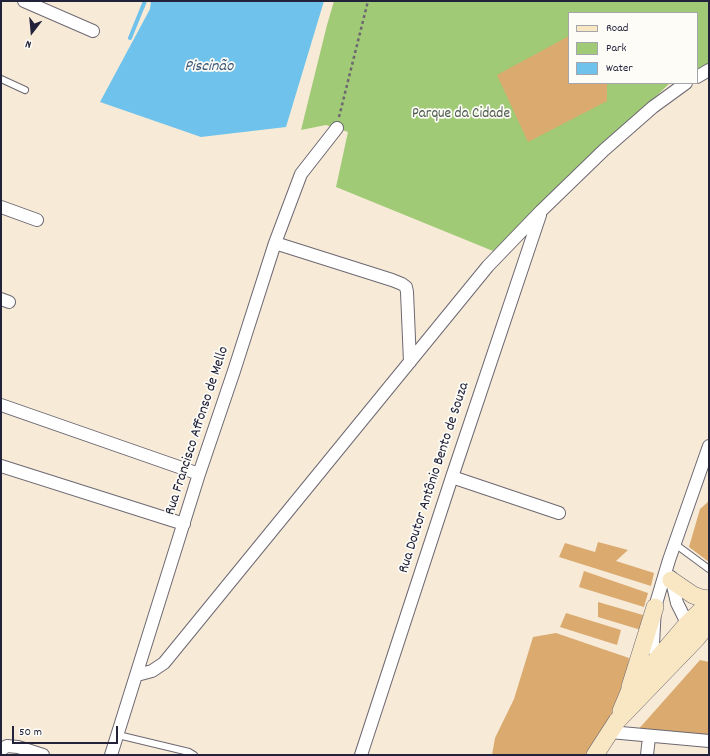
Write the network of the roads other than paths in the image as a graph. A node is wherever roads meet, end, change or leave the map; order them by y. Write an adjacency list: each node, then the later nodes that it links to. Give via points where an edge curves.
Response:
1 (24, 1): 2 (street)
2 (93, 30)
3 (709, 70): 4 (street)
4 (698, 76)
5 (1, 79): 7 (lane)
6 (685, 84): 10 (street, via 653,107 604,150)
7 (25, 90)
8 (336, 128): 12 (street, Rua Francisco Affonso de Mello, via 301,174)
9 (1, 207): 11 (street)
10 (541, 211): 13 (street, via 488,266); 18 (street, Rua Doutor Antônio Bento de Souza)
11 (37, 220)
12 (275, 244): 13 (street, via 392,280 406,287); 17 (street, Rua Francisco Affonso de Mello)
13 (410, 362): 32 (street, via 164,663 152,672)
14 (1, 405): 17 (street)
15 (709, 446): 21 (street)
16 (1, 466): 20 (street)
17 (199, 474): 20 (street, Rua Francisco Affonso de Mello)
18 (452, 476): 19 (street); 42 (street, Rua Doutor Antônio Bento de Souza)
19 (559, 513)
20 (184, 524): 32 (street, Rua Francisco Affonso de Mello)
21 (675, 544): 22 (street); 23 (lane)
22 (670, 560): 24 (street); 27 (street)
23 (709, 569)
24 (671, 580): 25 (main road, via 692,594); 29 (street, via 677,603)
25 (709, 599)
26 (709, 602): 29 (main road)
27 (655, 607): 31 (street, via 653,644); 33 (main road)
28 (709, 623): 30 (main road)
29 (687, 624): 30 (street); 31 (main road)
30 (697, 638): 31 (main road)
31 (662, 665): 33 (main road); 34 (main road)
32 (137, 675): 35 (street, Rua Francisco Affonso de Mello)
33 (628, 692): 34 (main road)
34 (613, 726): 36 (street); 43 (main road)
35 (118, 735): 40 (street, Rua Francisco Affonso de Mello); 41 (lane)
36 (649, 736): 37 (street); 44 (street)
37 (709, 741)
38 (1, 752): 39 (street, via 7,746 13,746)
39 (43, 755)
40 (111, 755)
41 (194, 755)
42 (361, 755)
43 (595, 755)
44 (647, 755)

